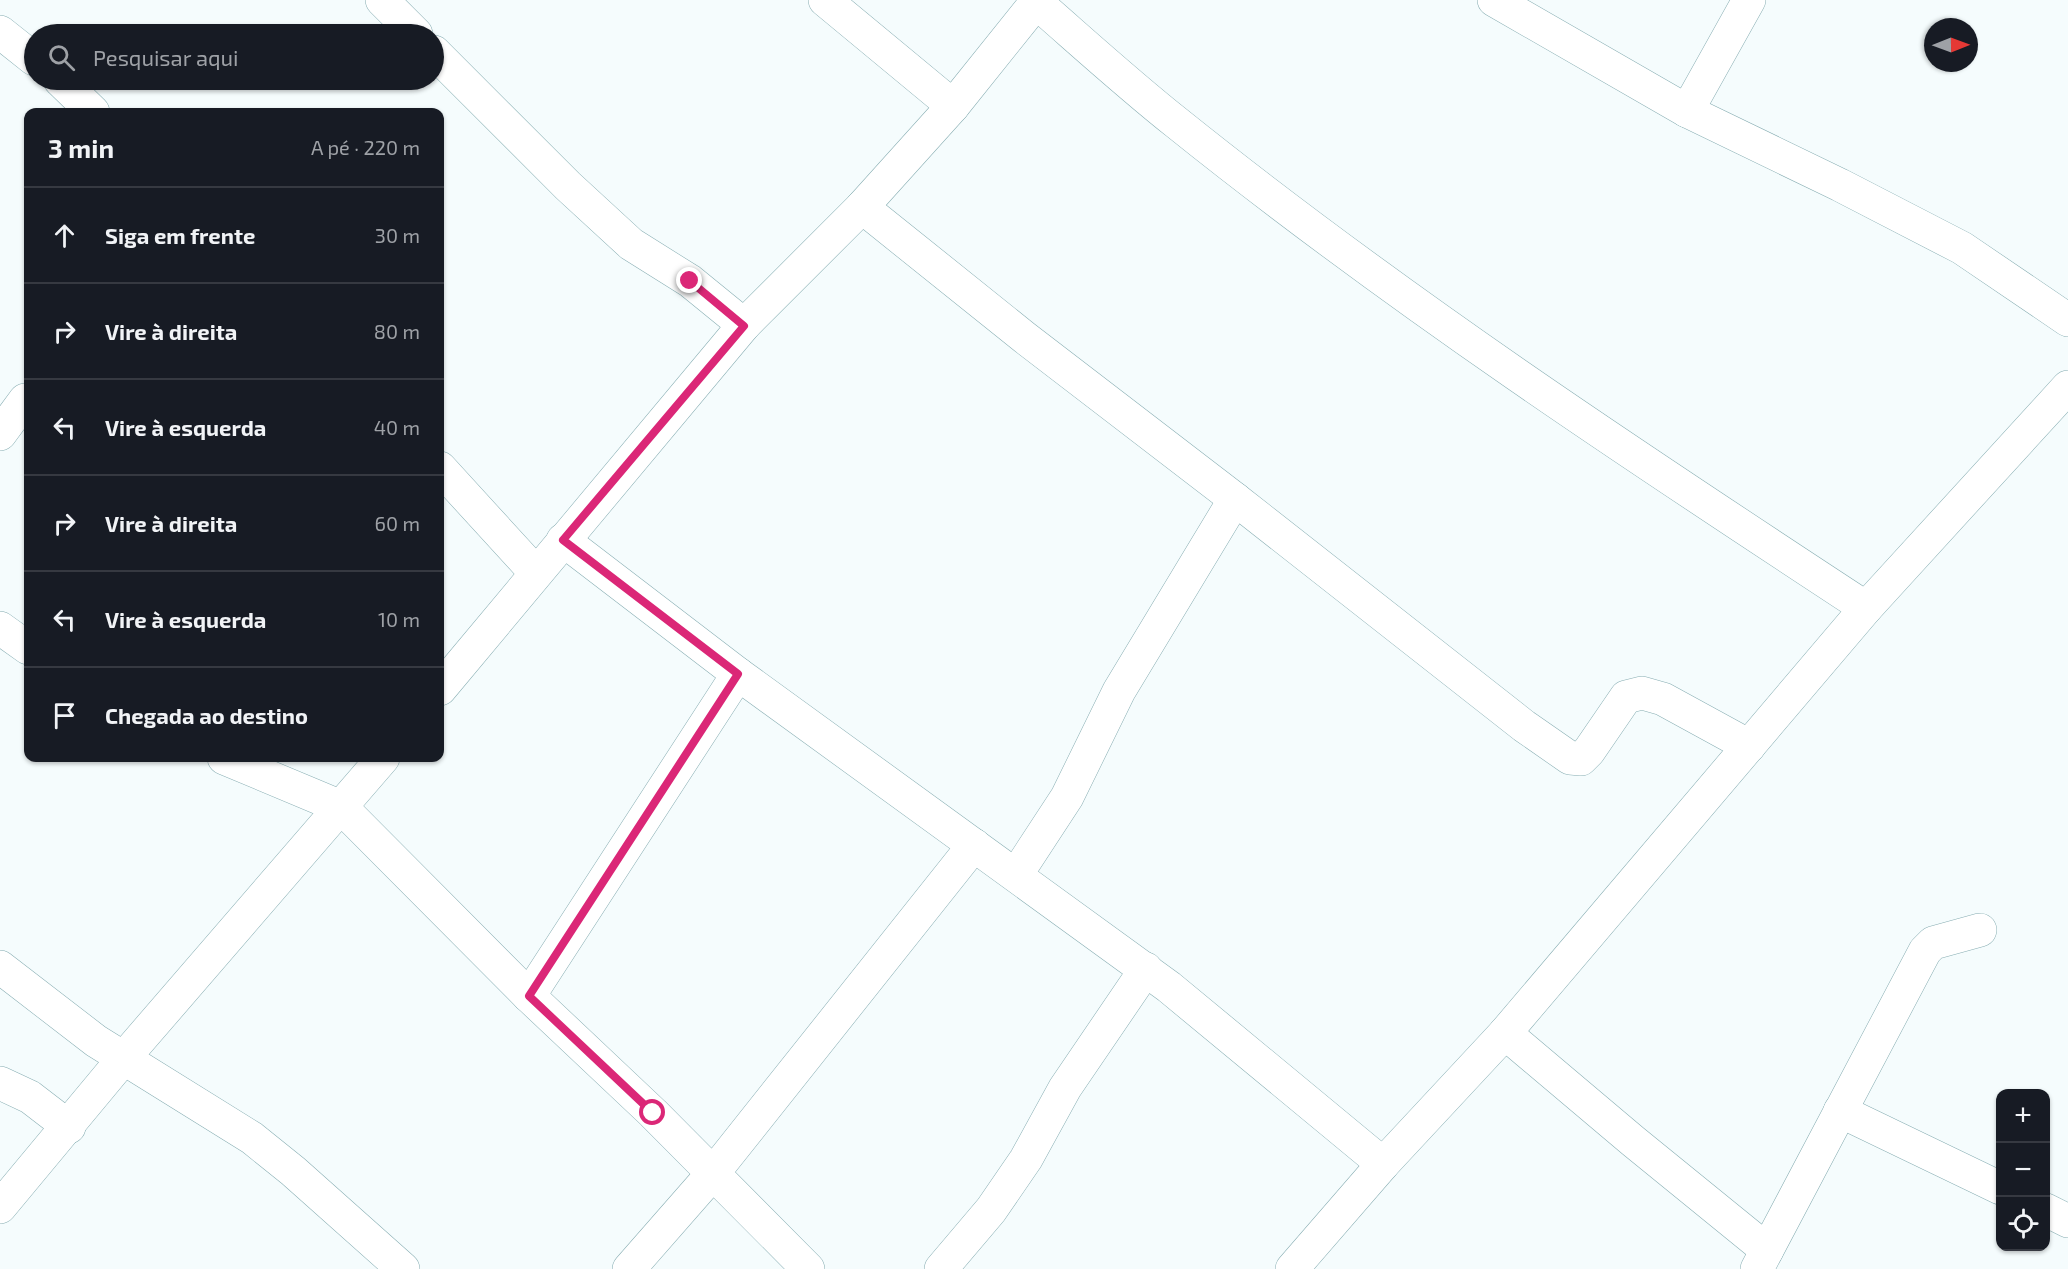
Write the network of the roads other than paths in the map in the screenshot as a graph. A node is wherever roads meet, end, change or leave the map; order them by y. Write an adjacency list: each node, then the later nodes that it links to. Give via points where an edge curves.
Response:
1 (382, 0): 6 (street)
2 (825, 0): 11 (street)
3 (1494, 0): 13 (street)
4 (1749, 0): 13 (street)
5 (1037, 1): 11 (street); 24 (street, via 1176,123 1348,254 1662,474)
6 (406, 24)
7 (0, 32): 8 (street)
8 (24, 50)
9 (444, 62): 16 (street, via 631,244 690,281)
10 (70, 90): 12 (street)
11 (953, 106): 14 (street)
12 (89, 108)
13 (1686, 111): 15 (street, via 1962,248)
14 (862, 207): 16 (street); 21 (street, via 1024,338)
15 (2068, 320)
16 (744, 326): 22 (street)
17 (2068, 387): 24 (street)
18 (24, 401): 19 (street)
19 (0, 434)
20 (444, 472): 23 (street)
21 (1235, 499): 29 (street, via 1570,758 1581,759 1626,697 1642,693 1663,699); 34 (street, via 1119,691 1067,797)
22 (563, 540): 23 (street); 27 (street)
23 (536, 573): 28 (street)
24 (1866, 608): 29 (street)
25 (0, 628): 26 (street)
26 (24, 645)
27 (738, 674): 33 (street); 38 (street)
28 (444, 684)
29 (1749, 746): 39 (street)
30 (234, 762): 32 (street)
31 (380, 762): 32 (street)
32 (341, 807): 38 (street); 40 (street)
33 (974, 845): 34 (street); 45 (street)
34 (1016, 875): 37 (street)
35 (1980, 930): 42 (street, via 1933,943 1925,951)
36 (0, 968): 40 (street)
37 (1146, 969): 44 (street); 54 (street, via 1065,1088 992,1210)
38 (529, 996): 45 (street)
39 (1505, 1033): 44 (street); 50 (street, via 1633,1141)
40 (123, 1059): 43 (street); 51 (street, via 252,1138)
41 (0, 1083): 43 (street, via 30,1097)
42 (1840, 1111): 46 (street); 50 (street)
43 (69, 1126): 47 (street)
44 (1383, 1164): 55 (street)
45 (714, 1172): 52 (street); 53 (street)
46 (1996, 1186)
47 (0, 1207)
48 (2050, 1212): 49 (street)
49 (2068, 1221)
50 (1762, 1259)
51 (403, 1269)
52 (629, 1269)
53 (808, 1269)
54 (941, 1269)
55 (1292, 1269)

